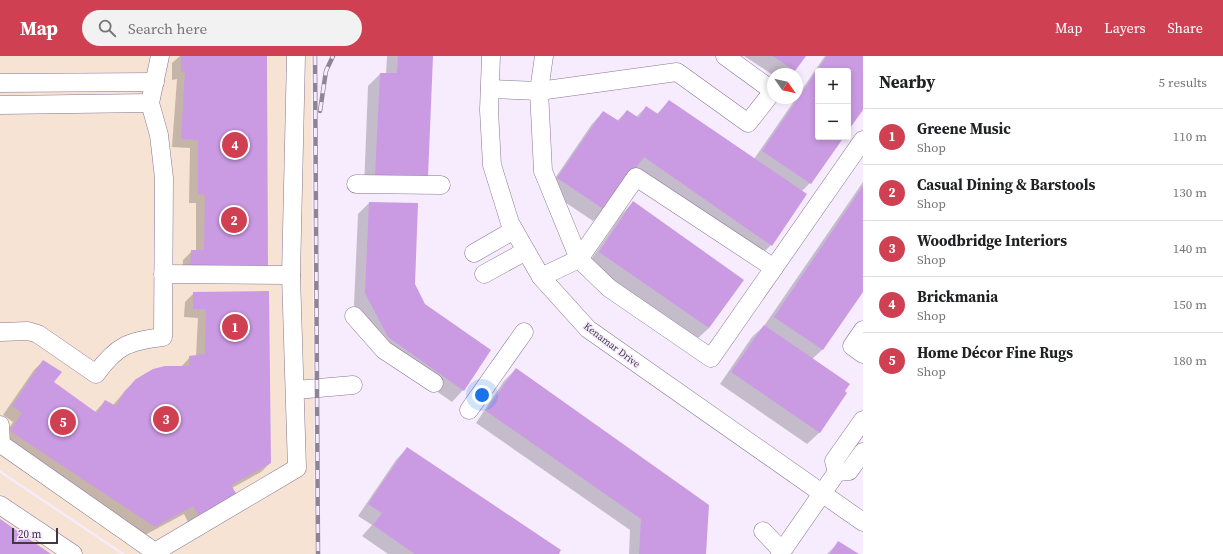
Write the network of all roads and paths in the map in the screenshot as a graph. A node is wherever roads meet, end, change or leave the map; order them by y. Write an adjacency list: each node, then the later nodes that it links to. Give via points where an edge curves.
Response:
1 (160, 56): 6 (street)
2 (296, 56): 22 (street)
3 (491, 56): 8 (street, Kenamar Drive)
4 (544, 56): 9 (street)
5 (725, 56): 9 (street, via 772,91 748,123 677,72)
6 (154, 82): 7 (street); 10 (street)
7 (0, 83)
8 (490, 89): 9 (street); 15 (street, Kenamar Drive, via 492,165)
9 (539, 92): 18 (street, via 543,171)
10 (150, 103): 11 (street); 20 (street, via 159,135 164,178)
11 (0, 105)
12 (863, 140): 19 (street)
13 (356, 184): 14 (street)
14 (441, 185)
15 (514, 230): 16 (street, Kenamar Drive); 17 (street)
16 (526, 251): 21 (street); 23 (street, Kenamar Drive)
17 (474, 253)
18 (579, 259): 19 (street, via 636,177); 19 (street, via 609,288 711,358); 23 (street)
19 (774, 268)
20 (163, 274): 22 (street); 26 (street, via 163,338 141,340 124,346 109,356 96,374 38,334 28,331)
21 (484, 274)
22 (291, 275): 31 (street)
23 (541, 278): 38 (street, Kenamar Drive, via 588,329)
24 (354, 316): 29 (street, via 384,350)
25 (863, 330): 28 (street, via 852,346)
26 (0, 332)
27 (524, 332): 32 (street)
28 (863, 354)
29 (434, 383)
30 (352, 385): 31 (street)
31 (296, 390): 35 (street, via 296,468 155,552)
32 (469, 410)
33 (863, 420): 37 (street, via 834,461)
34 (0, 425): 35 (street)
35 (0, 444)
36 (863, 452): 37 (street, via 849,471)
37 (837, 472): 38 (street)
38 (822, 494): 40 (street, Kenamar Drive); 42 (street)
39 (0, 505): 43 (street)
40 (863, 522)
41 (763, 531): 42 (street)
42 (781, 552)
43 (73, 554)

